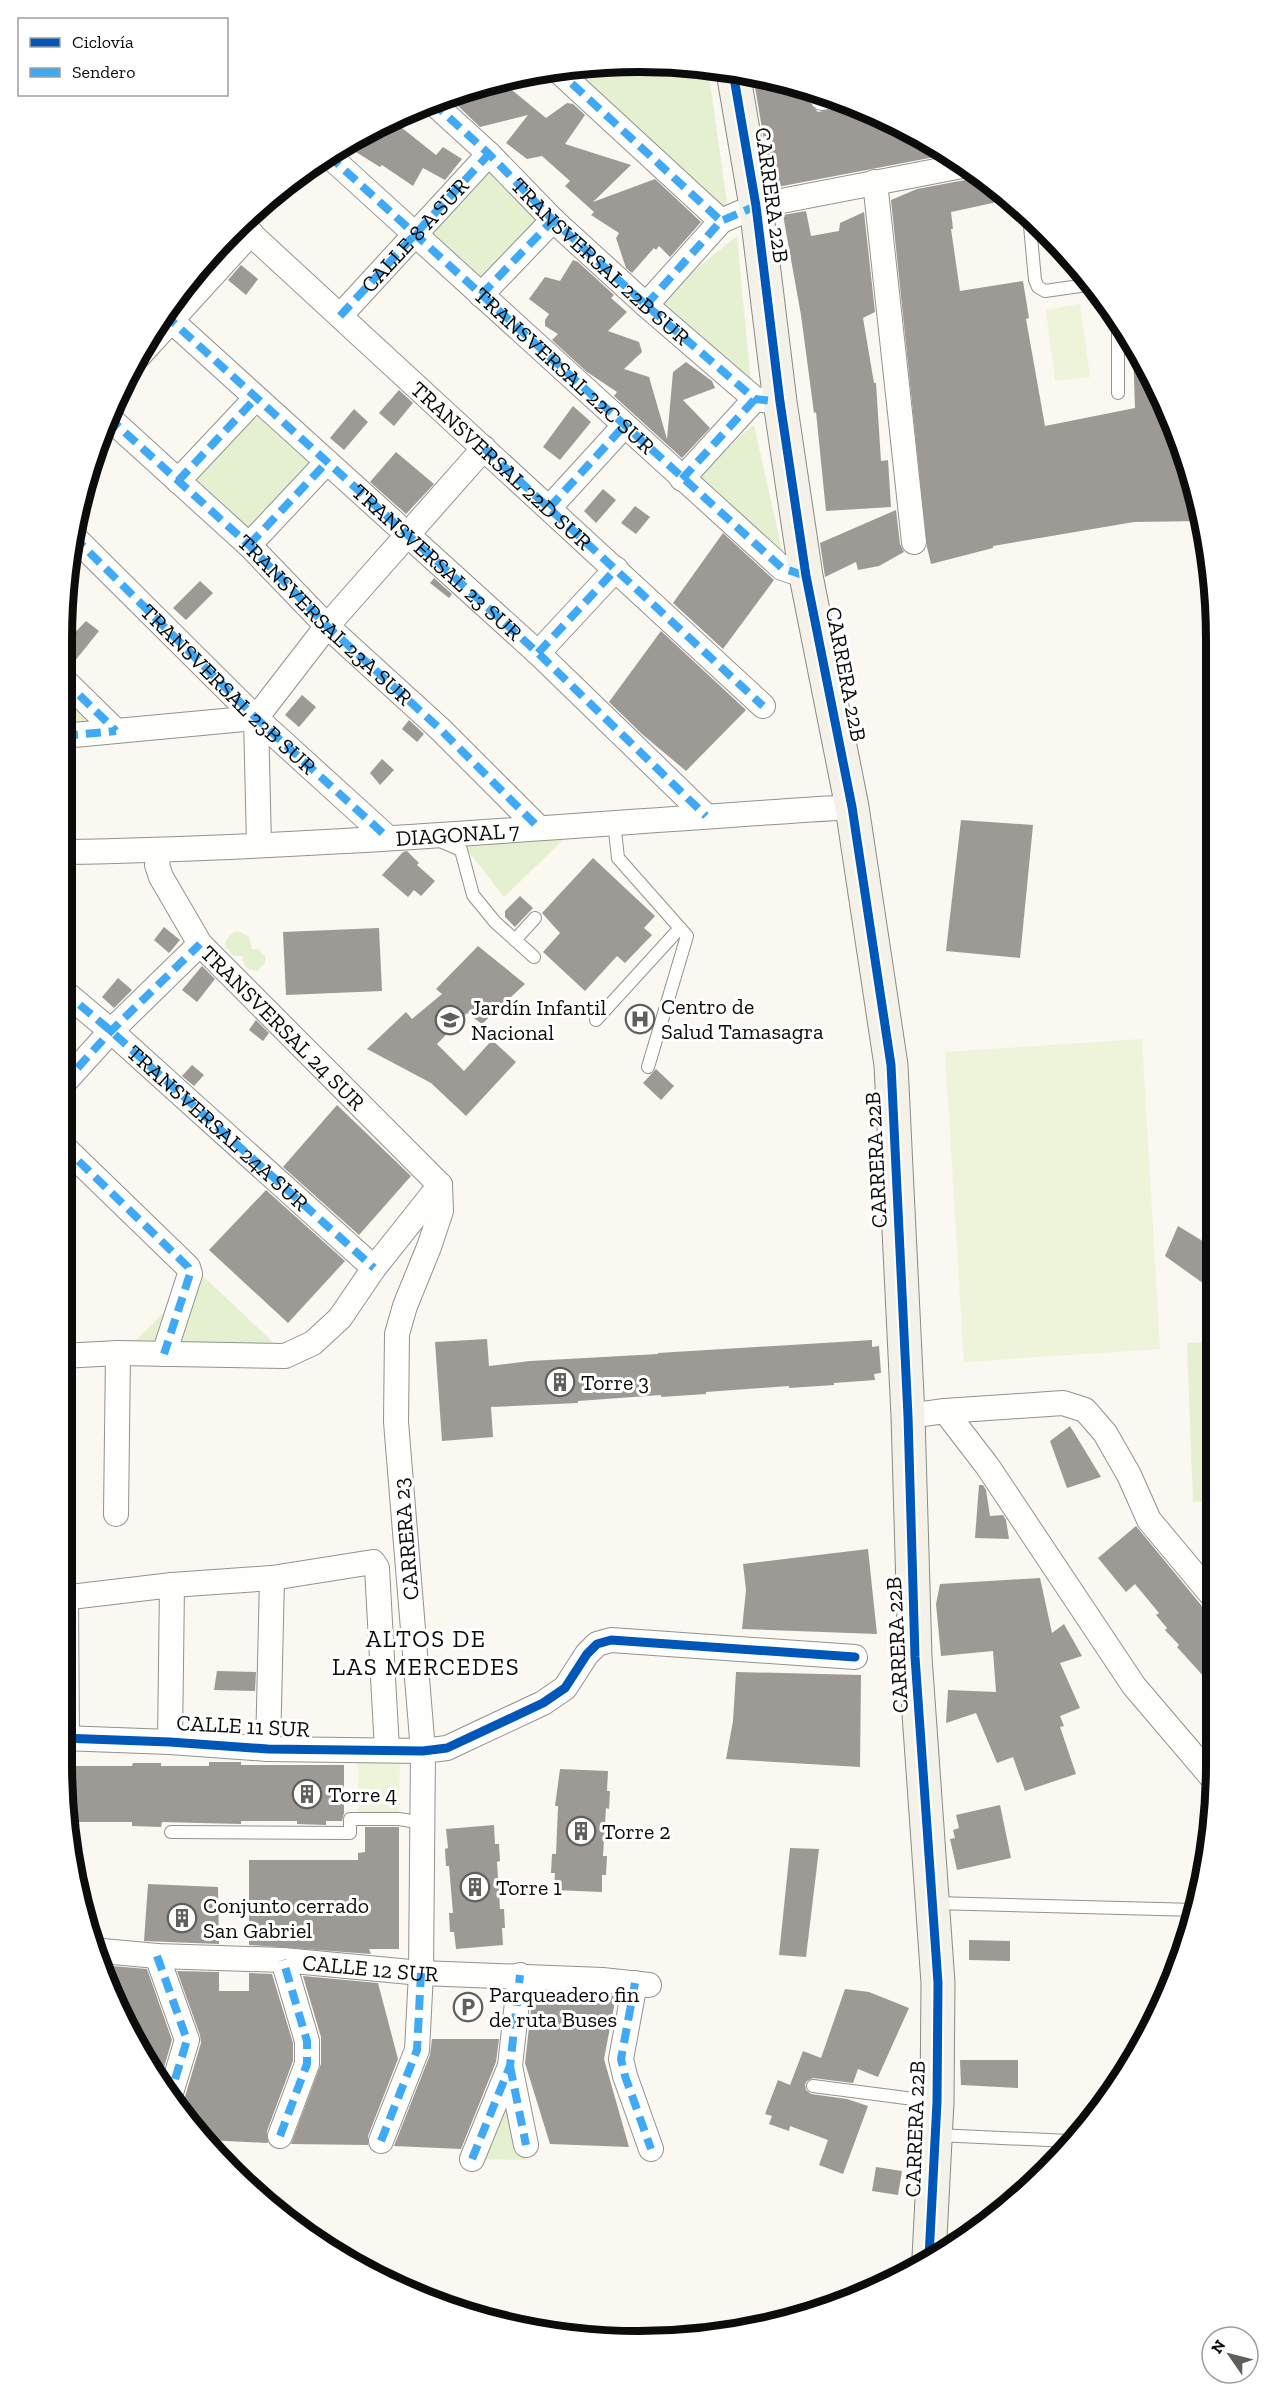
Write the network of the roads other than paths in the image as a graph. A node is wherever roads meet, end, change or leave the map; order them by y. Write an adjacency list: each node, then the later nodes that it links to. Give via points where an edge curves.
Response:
1 (565, 77): 10 (street)
2 (734, 80): 8 (street, CARRERA 22B)
3 (439, 109): 4 (street, TRANSVERSAL 22B SUR)
4 (489, 154): 9 (street, TRANSVERSAL 22B SUR); 13 (street, CALLE 8 A SUR)
5 (335, 161): 13 (street, TRANSVERSAL 22C SUR)
6 (953, 168): 7 (street)
7 (875, 182): 8 (street); 33 (street)
8 (756, 206): 10 (street); 24 (street, CARRERA 22B)
9 (554, 220): 17 (street); 18 (street, TRANSVERSAL 22B SUR)
10 (721, 221): 18 (street)
11 (1030, 229): 16 (lane, via 1038,287 1045,291)
12 (247, 230): 19 (street, TRANSVERSAL 22D SUR)
13 (416, 236): 17 (street, TRANSVERSAL 22C SUR); 19 (street, CALLE 8 A SUR)
14 (238, 238): 15 (street)
15 (198, 284)
16 (1082, 286)
17 (481, 296): 26 (street, TRANSVERSAL 22C SUR)
18 (646, 305): 24 (street, TRANSVERSAL 22B SUR)
19 (340, 316): 27 (street, TRANSVERSAL 22D SUR)
20 (171, 320): 23 (street, TRANSVERSAL 23 SUR)
21 (1118, 337): 22 (lane)
22 (1118, 393)
23 (256, 398): 28 (street, TRANSVERSAL 23 SUR); 30 (street)
24 (767, 401): 29 (street); 37 (street, CARRERA 22B)
25 (115, 423): 30 (street, TRANSVERSAL 23A SUR)
26 (624, 426): 29 (street, TRANSVERSAL 22C SUR); 31 (street)
27 (484, 448): 31 (street, TRANSVERSAL 22D SUR); 32 (street)
28 (327, 462): 32 (street, TRANSVERSAL 23 SUR); 35 (street)
29 (682, 479): 37 (street, TRANSVERSAL 22C SUR, via 782,568)
30 (178, 481): 35 (street, TRANSVERSAL 23A SUR)
31 (549, 508): 36 (street, TRANSVERSAL 22D SUR)
32 (407, 534): 38 (street); 39 (street, TRANSVERSAL 23 SUR)
33 (914, 542)
34 (81, 543): 42 (street, TRANSVERSAL 23B SUR)
35 (249, 546): 38 (street, TRANSVERSAL 23A SUR)
36 (616, 569): 39 (street); 41 (street, TRANSVERSAL 22D SUR)
37 (806, 576): 45 (street, CARRERA 22B)
38 (327, 626): 42 (street); 48 (street, TRANSVERSAL 23A SUR, via 439,728)
39 (538, 653): 46 (street, TRANSVERSAL 23 SUR)
40 (72, 689): 43 (street)
41 (764, 706)
42 (256, 718): 43 (street); 49 (street, TRANSVERSAL 23B SUR); 50 (street)
43 (116, 731): 44 (street)
44 (72, 735)
45 (852, 807): 46 (street, DIAGONAL 7); 70 (street, CARRERA 22B, via 891,1065)
46 (706, 816): 47 (street, DIAGONAL 7)
47 (614, 822): 48 (street, DIAGONAL 7); 54 (lane, via 618,858)
48 (538, 827): 49 (street, DIAGONAL 7)
49 (398, 836): 50 (street, DIAGONAL 7); 55 (lane, via 449,843 461,850 473,895)
50 (259, 845): 51 (street, DIAGONAL 7)
51 (159, 850): 52 (street, DIAGONAL 7); 56 (street, TRANSVERSAL 24 SUR, via 157,865 161,877)
52 (72, 852)
53 (535, 918): 55 (lane)
54 (680, 928): 59 (lane); 61 (lane, via 687,936)
55 (516, 940): 57 (lane)
56 (200, 944): 60 (street); 64 (street, TRANSVERSAL 24 SUR)
57 (534, 957)
58 (72, 998): 60 (street, TRANSVERSAL 24A SUR)
59 (596, 1020)
60 (111, 1031): 62 (street); 65 (street, TRANSVERSAL 24A SUR)
61 (648, 1067)
62 (72, 1074)
63 (72, 1155): 67 (street, via 188,1267 190,1274)
64 (440, 1185): 65 (street); 81 (street, CARRERA 23, via 441,1211 397,1334 396,1422)
65 (374, 1268): 67 (street, via 340,1318 313,1343 285,1356)
66 (118, 1353): 67 (street); 68 (street); 71 (street)
67 (164, 1354)
68 (72, 1355)
69 (945, 1411): 70 (street); 74 (street, via 1063,1403 1085,1410 1105,1433 1149,1520); 82 (street, via 988,1467 1134,1686)
70 (908, 1416): 85 (street, CARRERA 22B, via 915,1657)
71 (116, 1514)
72 (273, 1578): 73 (street); 79 (street); 80 (street, via 367,1562 373,1562 377,1568)
73 (172, 1585): 75 (street); 78 (street)
74 (1206, 1588)
75 (72, 1596)
76 (855, 1657): 81 (street, CALLE 11 SUR, via 611,1640 597,1644 565,1688 543,1703 447,1748)
77 (72, 1738): 78 (street, CALLE 11 SUR)
78 (170, 1742): 79 (street, CALLE 11 SUR)
79 (268, 1749): 80 (street, CALLE 11 SUR)
80 (387, 1750): 81 (street, CALLE 11 SUR)
81 (423, 1751): 83 (street, CARRERA 23)
82 (1206, 1770)
83 (423, 1823): 84 (lane, via 350,1819 350,1833); 90 (street, CARRERA 23)
84 (171, 1832)
85 (933, 1903): 86 (lane); 95 (street, CARRERA 22B, via 938,1983)
86 (1187, 1910)
87 (104, 1951): 88 (street, CALLE 12 SUR)
88 (157, 1956): 89 (street, CALLE 12 SUR); 93 (street, via 187,2040)
89 (283, 1960): 90 (street, CALLE 12 SUR); 97 (street, via 309,2054)
90 (421, 1973): 91 (street, CALLE 12 SUR); 98 (street, CARRERA 23, via 417,2050)
91 (520, 1975): 92 (street); 101 (street, CALLE 12 SUR, via 642,1984 621,2059)
92 (510, 2066): 100 (street); 102 (street)
93 (173, 2086)
94 (813, 2086): 95 (lane)
95 (937, 2102): 96 (street, CARRERA 22B)
96 (935, 2135): 99 (lane); 103 (street, CARRERA 22B)
97 (280, 2136)
98 (381, 2141)
99 (1063, 2141)
100 (526, 2145)
101 (651, 2149)
102 (472, 2159)
103 (929, 2250)

